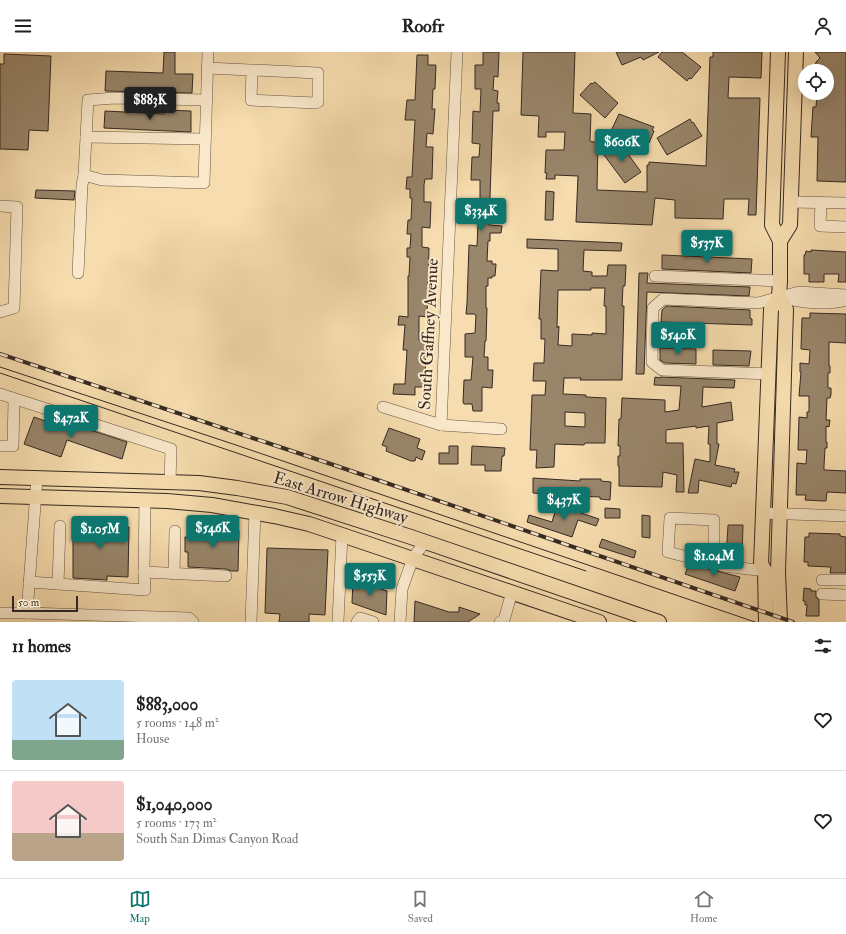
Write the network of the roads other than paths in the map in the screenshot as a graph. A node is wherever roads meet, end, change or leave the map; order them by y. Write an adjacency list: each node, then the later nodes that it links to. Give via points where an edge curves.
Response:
1 (208, 52): 5 (street)
2 (457, 52): 28 (street, South Gaffney Avenue)
3 (778, 52): 16 (main road, via 772,225)
4 (796, 52): 11 (main road)
5 (207, 68): 6 (street); 7 (street)
6 (252, 70): 6 (street, via 318,73 318,102 251,100)
7 (206, 100): 8 (street, via 88,100); 9 (street)
8 (86, 137): 9 (street); 10 (street)
9 (205, 139): 10 (street, via 204,183 102,180)
10 (84, 174): 17 (street)
11 (790, 202): 12 (street); 16 (main road, via 790,225)
12 (821, 202): 13 (street); 15 (street, via 820,226)
13 (846, 203)
14 (0, 206): 23 (street, via 17,207 14,308)
15 (846, 227)
16 (780, 241): 19 (main road)
17 (78, 273)
18 (655, 276): 19 (street)
19 (780, 281): 21 (main road)
20 (846, 295): 21 (street, via 799,292)
21 (779, 297): 22 (street, via 836,303); 24 (main road, via 771,309); 24 (street, via 758,303 663,299 653,308 652,362 662,370); 39 (main road, via 786,310)
22 (846, 300)
23 (0, 312)
24 (768, 374): 38 (main road)
25 (0, 394): 26 (street)
26 (14, 398): 30 (street, via 13,446); 33 (street, via 171,449)
27 (383, 407): 28 (street)
28 (441, 425): 29 (street)
29 (501, 429)
30 (0, 446)
31 (0, 477): 32 (main road, East Arrow Highway)
32 (37, 478): 33 (main road, East Arrow Highway); 35 (street)
33 (170, 482): 44 (main road, East Arrow Highway, via 199,483 287,497)
34 (0, 496): 35 (main road, East Arrow Highway)
35 (36, 497): 36 (main road, East Arrow Highway); 53 (street)
36 (145, 500): 37 (main road, East Arrow Highway, via 212,505); 48 (street)
37 (255, 512): 43 (main road, East Arrow Highway, via 309,524); 63 (street)
38 (763, 513): 39 (street); 47 (main road)
39 (780, 514): 40 (street); 72 (main road)
40 (846, 516)
41 (60, 526): 54 (street)
42 (175, 531): 49 (street)
43 (342, 535): 45 (main road, East Arrow Highway); 64 (street)
44 (425, 542): 45 (street); 69 (main road, East Arrow Highway)
45 (413, 558): 55 (main road, East Arrow Highway); 67 (street, via 402,589)
46 (714, 564): 46 (street, via 668,552 670,518 714,520); 47 (street)
47 (759, 567): 70 (main road); 71 (main road, via 765,571)
48 (144, 572): 49 (street); 54 (street, via 145,590)
49 (174, 574): 50 (street)
50 (226, 576)
51 (822, 580): 52 (street)
52 (846, 580)
53 (29, 582): 54 (street); 59 (street)
54 (58, 584)
55 (512, 592): 60 (main road, East Arrow Highway); 61 (street)
56 (822, 594): 57 (street)
57 (846, 595)
58 (0, 613): 59 (street)
59 (27, 613): 62 (street, via 189,618)
60 (583, 619): 68 (main road, East Arrow Highway)
61 (505, 621)
62 (193, 622)
63 (251, 622)
64 (338, 622)
65 (357, 622): 66 (street, via 360,618)
66 (373, 622)
67 (400, 622)
68 (599, 622)
69 (659, 622)
70 (757, 622)
71 (766, 622)
72 (780, 622)

